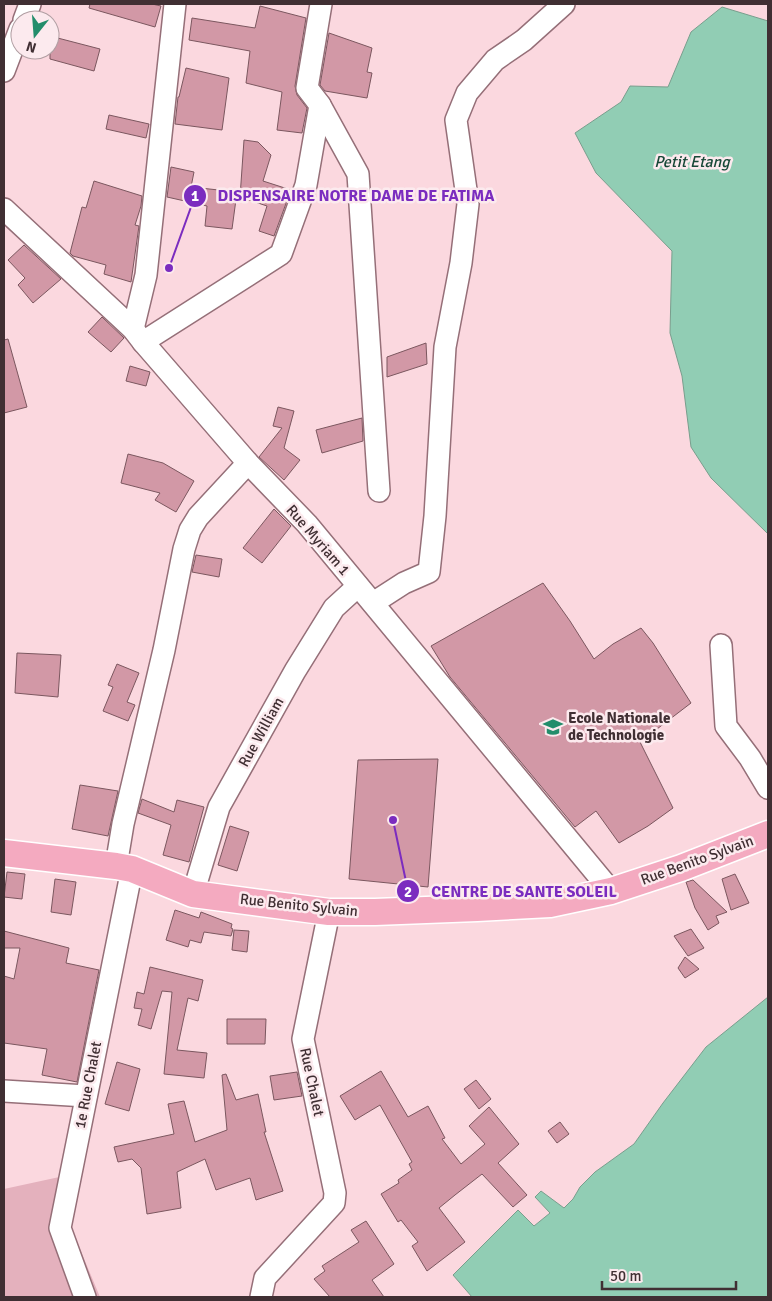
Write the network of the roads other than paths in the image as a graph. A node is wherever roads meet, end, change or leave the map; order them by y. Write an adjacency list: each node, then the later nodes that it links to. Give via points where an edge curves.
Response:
1 (175, 4): 8 (street)
2 (321, 4): 6 (street, via 307,88)
3 (564, 4): 12 (street, via 524,40 495,60 468,93 456,120 468,204 445,347 429,572 404,583)
4 (10, 56): 5 (street)
5 (4, 71)
6 (320, 105): 8 (street, via 306,185 281,254); 10 (street, via 358,174)
7 (4, 209): 8 (street, Rue Myriam 1)
8 (138, 336): 9 (street, Rue Myriam 1)
9 (248, 463): 11 (street, Rue Myriam 1, via 307,524); 17 (street, 1e Rue Chalet, via 198,518 184,549 123,824)
10 (379, 491)
11 (358, 586): 12 (street, Rue Myriam 1); 19 (street, Rue William, via 334,608 219,806)
12 (373, 604): 18 (street, Rue Myriam 1)
13 (721, 645): 14 (street, via 726,726)
14 (768, 788)
15 (768, 834): 18 (main road, Rue Benito Sylvain)
16 (4, 853): 17 (main road, Rue Benito Sylvain)
17 (124, 868): 19 (main road, Rue Benito Sylvain); 22 (street, 1e Rue Chalet)
18 (611, 891): 20 (main road, Rue Benito Sylvain, via 550,904)
19 (193, 894): 20 (main road, Rue Benito Sylvain)
20 (329, 912): 24 (street, Rue Chalet, via 303,1039 335,1193 334,1203 265,1278)
21 (4, 1091): 22 (street)
22 (86, 1096): 23 (street, 1e Rue Chalet, via 60,1228)
23 (85, 1297)
24 (261, 1297)

